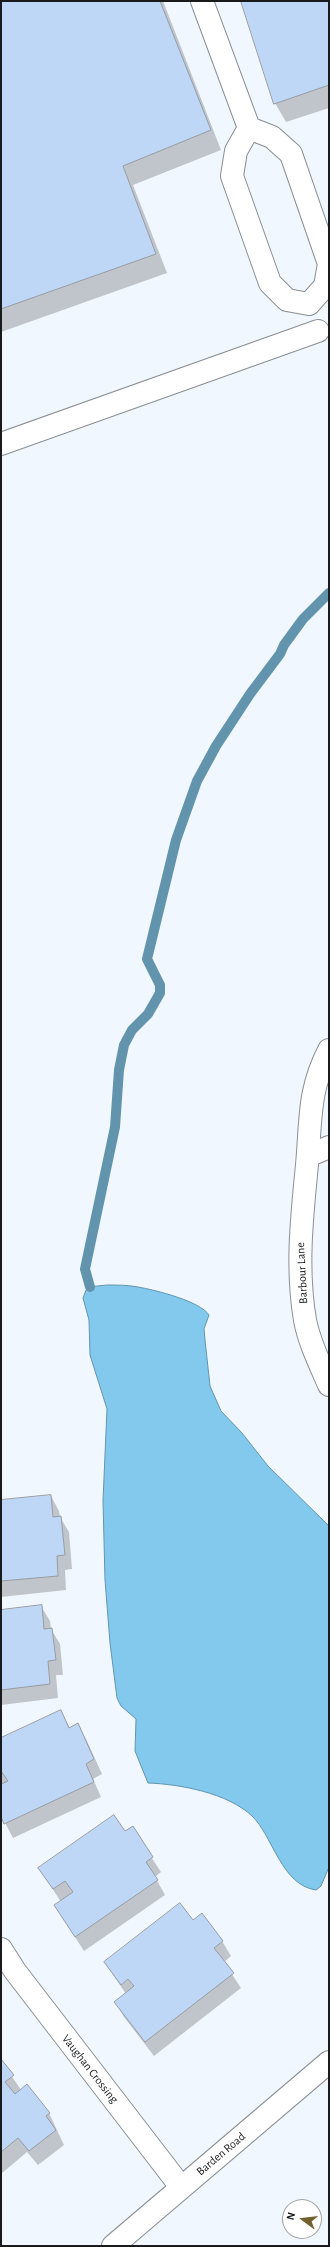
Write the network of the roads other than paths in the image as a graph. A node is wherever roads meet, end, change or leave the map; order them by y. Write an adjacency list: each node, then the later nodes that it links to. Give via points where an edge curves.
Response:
1 (202, 1): 2 (street)
2 (249, 128): 3 (street, via 236,151 232,176 270,283 287,300); 3 (street, via 272,137 291,154 329,264 325,286)
3 (309, 304): 4 (street)
4 (323, 329): 5 (street)
5 (1, 444)
6 (329, 1050): 8 (street, Barbour Lane, via 316,1079 309,1117)
7 (329, 1147): 8 (street)
8 (308, 1156): 9 (street, Barbour Lane, via 300,1238 303,1299 305,1320)
9 (329, 1385)
10 (1, 1949): 12 (street, Vaughan Crossing, via 15,1971)
11 (329, 2062): 12 (street, Barden Road)
12 (181, 2187): 13 (street, Barden Road)
13 (113, 2246)

